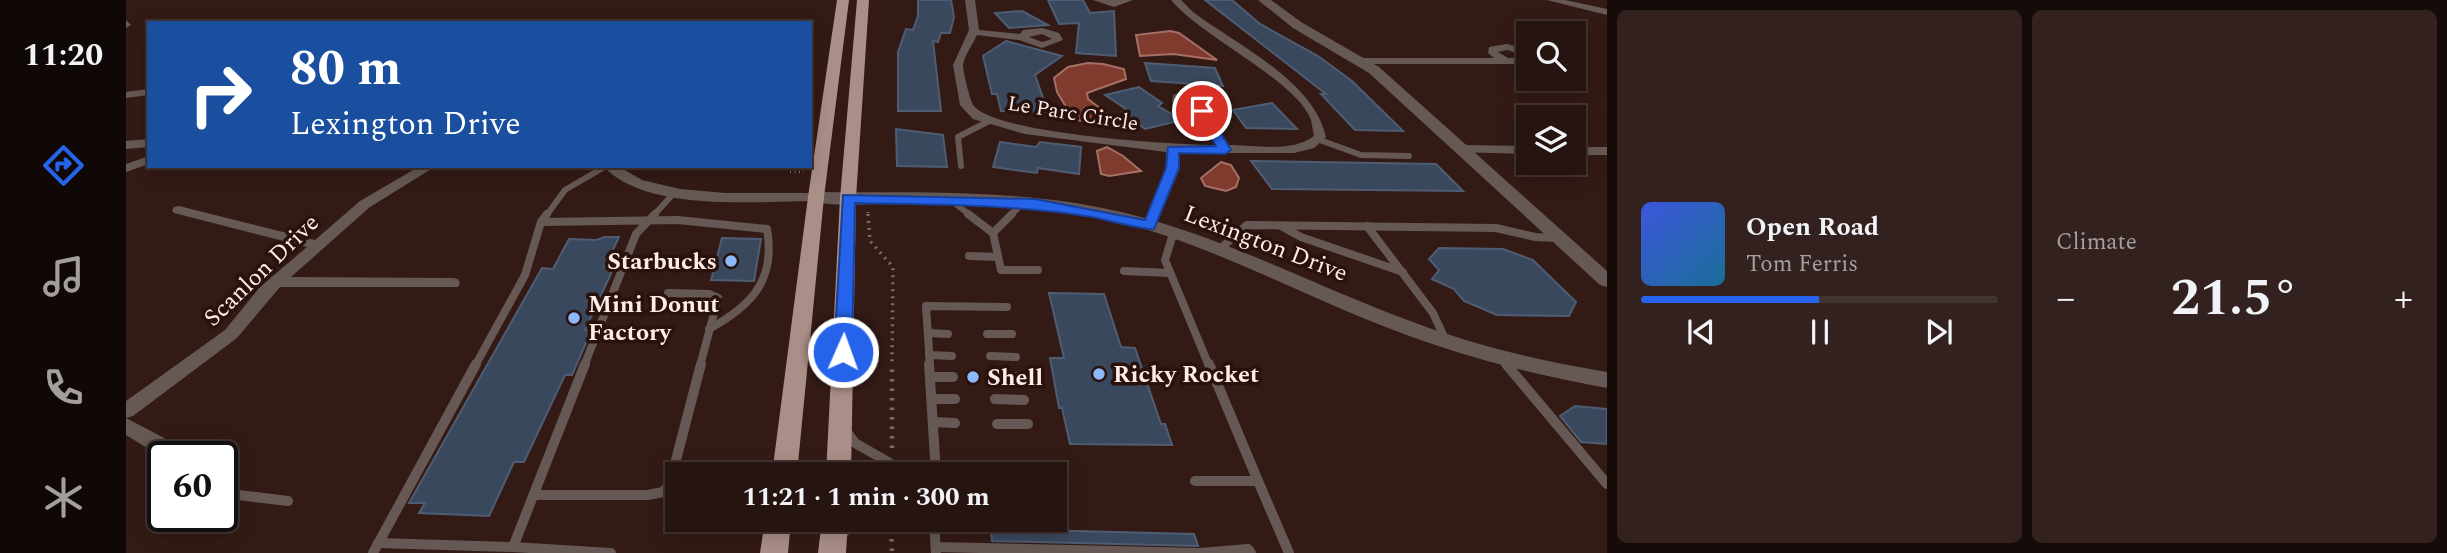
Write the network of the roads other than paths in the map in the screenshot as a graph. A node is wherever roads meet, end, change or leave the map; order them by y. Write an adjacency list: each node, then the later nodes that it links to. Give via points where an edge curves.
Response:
1 (843, 0): 39 (main road)
2 (863, 0): 40 (main road)
3 (971, 0): 10 (street, Le Parc Circle)
4 (1098, 0): 5 (street, via 1114,4)
5 (1128, 0)
6 (1176, 0): 20 (street, via 1298,97 1321,127)
7 (1264, 0): 13 (street)
8 (1552, 0): 9 (street)
9 (1607, 12)
10 (973, 32): 11 (street); 19 (street, Le Parc Circle, via 958,65 965,105)
11 (1023, 37)
12 (1516, 50): 14 (street, via 1493,49)
13 (1360, 61): 14 (street); 24 (street)
14 (1506, 61): 15 (street)
15 (1516, 61)
16 (147, 92): 17 (street)
17 (126, 96)
18 (1202, 111): 25 (street)
19 (989, 121): 23 (street, Le Parc Circle); 31 (lane, via 958,137)
20 (1317, 139): 25 (street, Le Parc Circle, via 1294,149); 29 (lane, via 1361,155)
21 (147, 143): 22 (street)
22 (126, 145)
23 (1172, 149): 25 (street, Le Parc Circle); 47 (street, via 1173,168)
24 (1462, 149): 26 (street); 51 (street)
25 (1225, 150)
26 (1516, 150)
27 (1586, 151): 28 (street)
28 (1607, 151)
29 (1409, 156)
30 (147, 161): 32 (street)
31 (961, 166)
32 (126, 168)
33 (427, 168): 52 (street, Scanlon Drive, via 365,204)
34 (604, 168): 45 (lane, via 565,190)
35 (611, 168): 37 (street, Lexington Drive)
36 (633, 168): 37 (street)
37 (622, 174): 38 (street, Lexington Drive, via 635,182)
38 (675, 191): 39 (street, Lexington Drive); 44 (lane)
39 (816, 197): 40 (street, Lexington Drive); 93 (main road)
40 (858, 198): 41 (street, Lexington Drive); 86 (main road)
41 (952, 201): 42 (street, Lexington Drive); 49 (lane)
42 (1023, 203): 47 (street, Lexington Drive); 49 (lane)
43 (179, 210): 52 (street)
44 (648, 221): 45 (lane); 65 (lane, via 767,229 770,244 760,292 739,312); 101 (lane, via 636,234)
45 (541, 222): 105 (lane, via 526,275)
46 (1279, 225): 48 (lane); 53 (lane, via 1248,225); 59 (lane)
47 (1149, 226): 50 (street, Lexington Drive)
48 (1367, 226): 51 (lane, via 1496,228); 59 (lane)
49 (993, 233): 55 (lane)
50 (1173, 234): 53 (street, Lexington Drive); 58 (lane, via 1165,260)
51 (1560, 238): 60 (street)
52 (318, 245): 61 (street, Scanlon Drive)
53 (1220, 249): 70 (street, Lexington Drive)
54 (969, 256): 55 (lane)
55 (998, 257): 56 (lane, via 1001,270)
56 (1038, 270)
57 (1124, 271): 58 (lane)
58 (1170, 272): 98 (lane)
59 (1405, 273): 70 (lane, via 1433,313)
60 (1607, 281)
61 (277, 282): 62 (street); 85 (street, Scanlon Drive, via 231,334)
62 (452, 283)
63 (668, 293): 65 (lane, via 718,298)
64 (1007, 307): 66 (lane, via 926,306)
65 (709, 329): 101 (lane, via 670,483 663,492)
66 (928, 333): 67 (lane); 71 (lane)
67 (948, 334)
68 (987, 334): 69 (lane)
69 (1012, 334)
70 (1446, 342): 74 (street, Lexington Drive)
71 (929, 355): 72 (lane); 76 (lane)
72 (952, 356)
73 (990, 356): 75 (lane)
74 (1500, 356): 80 (street, Lexington Drive); 99 (lane)
75 (1016, 357)
76 (930, 377): 77 (lane); 81 (lane)
77 (953, 377)
78 (993, 377): 79 (lane)
79 (1020, 377)
80 (1607, 380)
81 (932, 398): 82 (lane); 87 (lane)
82 (954, 399)
83 (995, 399): 84 (lane)
84 (1024, 400)
85 (126, 411)
86 (840, 422): 94 (main road); 95 (lane, via 855,443)
87 (933, 422): 88 (lane); 96 (lane)
88 (955, 423)
89 (998, 424): 90 (lane)
90 (1028, 424)
91 (126, 426): 92 (street)
92 (152, 441)
93 (785, 462)
94 (838, 462)
95 (887, 462)
96 (935, 462)
97 (1195, 481): 98 (lane)
98 (1258, 481): 111 (lane)
99 (1607, 484)
100 (238, 495): 102 (lane)
101 (534, 495): 106 (lane)
102 (288, 501)
103 (777, 532): 109 (main road)
104 (935, 532): 107 (lane)
105 (375, 548): 106 (lane)
106 (510, 550): 108 (lane)
107 (936, 550): 110 (lane, via 1200,553 1248,549)
108 (611, 553)
109 (774, 553)
110 (1251, 553)
111 (1289, 553)

